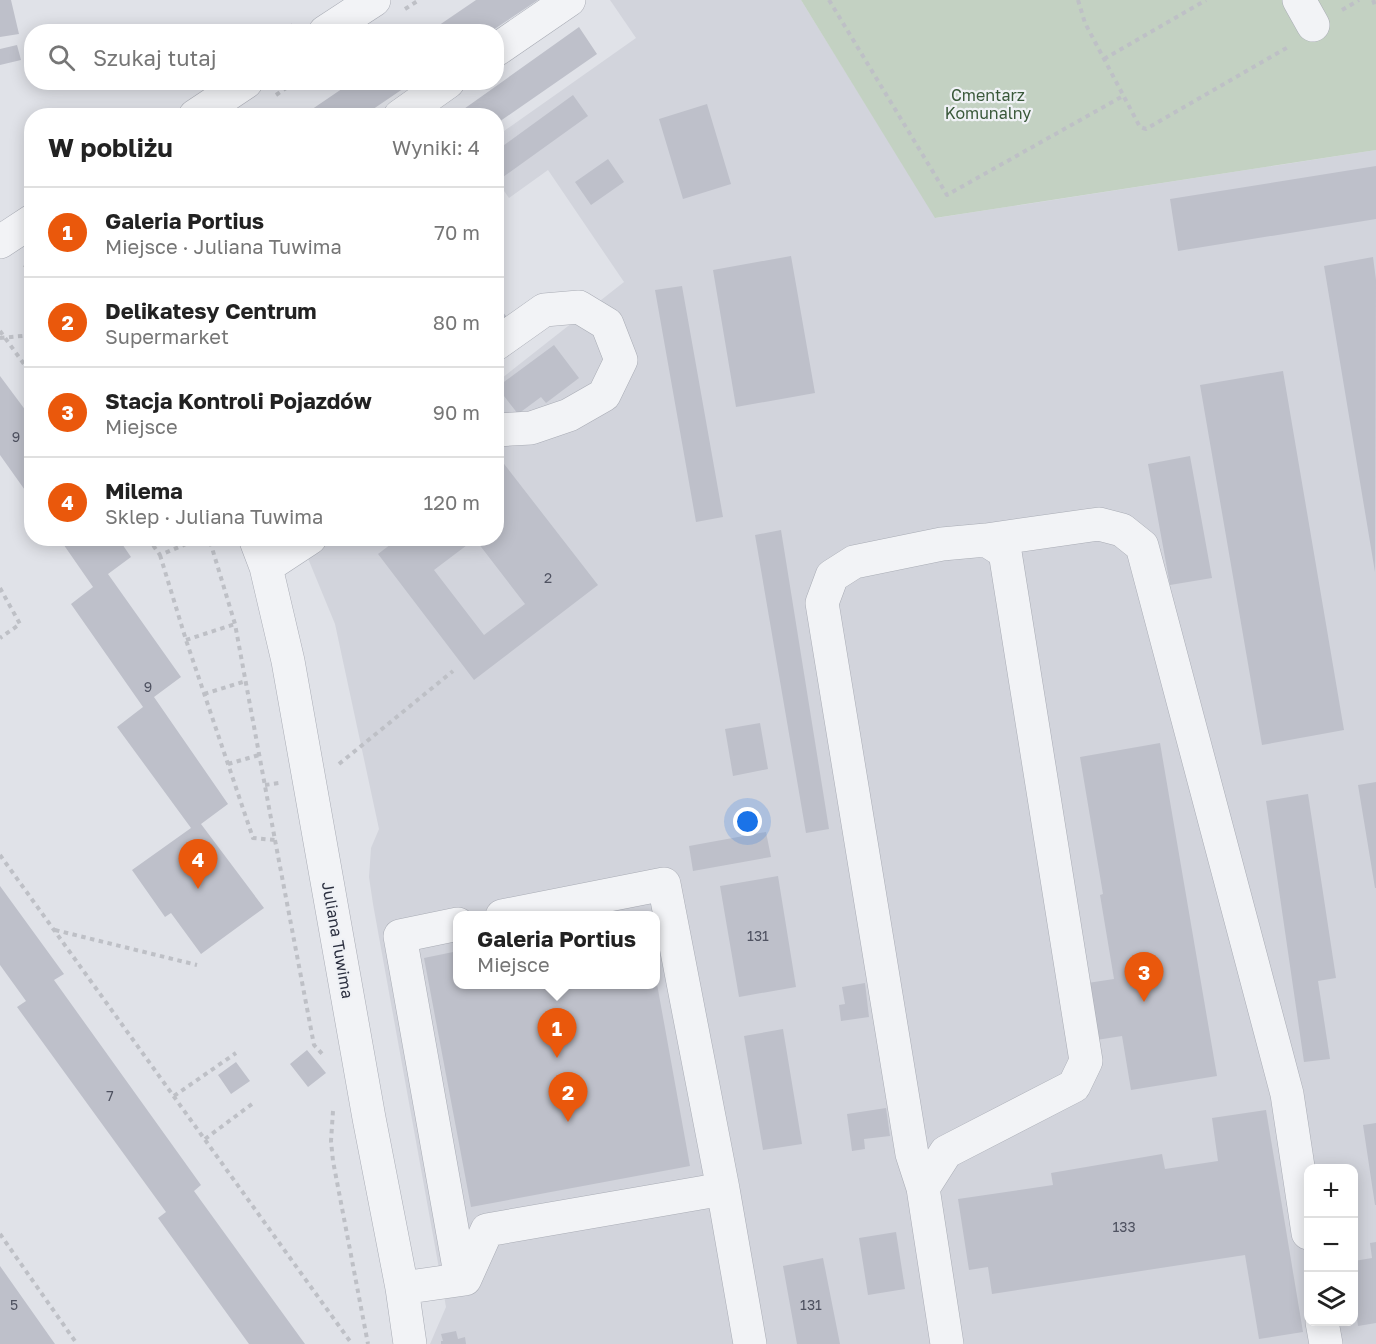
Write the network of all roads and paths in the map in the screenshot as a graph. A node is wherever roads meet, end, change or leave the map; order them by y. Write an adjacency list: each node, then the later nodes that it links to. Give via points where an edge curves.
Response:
1 (374, 0): 9 (street)
2 (569, 0): 10 (street)
3 (829, 0): 14 (path, via 947,195)
4 (1078, 0): 11 (path)
5 (1206, 0): 11 (path)
6 (1373, 0): 7 (path)
7 (1376, 8)
8 (1306, 13): 14 (path, via 1306,37 1146,129 1140,127)
9 (337, 24)
10 (504, 45)
11 (1104, 59): 14 (path)
12 (234, 90): 15 (street)
13 (437, 90): 16 (street)
14 (1124, 96)
15 (207, 108)
16 (411, 108)
17 (24, 226): 18 (street)
18 (0, 242)
19 (0, 331): 22 (path)
20 (24, 336): 22 (path)
21 (504, 338): 24 (street, via 544,310 579,307 607,324 621,360 604,395 569,415 531,428)
22 (2, 339): 23 (path)
23 (24, 365)
24 (504, 430)
25 (986, 540): 54 (street, via 1005,552 1086,1061 1074,1086 946,1152); 54 (street, via 942,544 854,562 832,576 822,603 912,1154); 56 (street, via 1099,524 1122,530 1142,546 1287,1094)
26 (154, 546): 31 (path)
27 (181, 546): 31 (path)
28 (211, 546): 33 (path)
29 (283, 546): 30 (street)
30 (260, 553): 59 (street, Juliana Tuwima, via 288,661)
31 (160, 555): 35 (path)
32 (0, 588): 34 (path, via 20,624)
33 (235, 624): 35 (path); 37 (path)
34 (0, 638)
35 (186, 640): 38 (path)
36 (453, 671): 41 (path)
37 (246, 681): 38 (path); 39 (path)
38 (204, 694): 40 (path)
39 (259, 755): 40 (path); 42 (path)
40 (228, 764): 42 (path, via 253,838)
41 (334, 767)
42 (275, 840): 49 (path, via 314,1045)
43 (0, 855): 46 (path)
44 (523, 911): 55 (street, via 664,884)
45 (453, 925): 58 (street, via 400,936)
46 (54, 930): 47 (path); 50 (path)
47 (197, 965)
48 (236, 1053): 50 (path)
49 (328, 1060)
50 (174, 1096): 53 (path)
51 (334, 1100): 63 (path, via 333,1161)
52 (252, 1104): 53 (path)
53 (205, 1139): 62 (path)
54 (923, 1188): 66 (street)
55 (723, 1189): 58 (street, via 487,1230 465,1279); 65 (street)
56 (1306, 1218)
57 (0, 1234): 61 (path)
58 (461, 1280): 59 (street)
59 (402, 1288): 64 (street, Juliana Tuwima)
60 (1323, 1326): 67 (street)
61 (78, 1344)
62 (352, 1344)
63 (368, 1344)
64 (410, 1344)
65 (750, 1344)
66 (947, 1344)
67 (1326, 1344)

